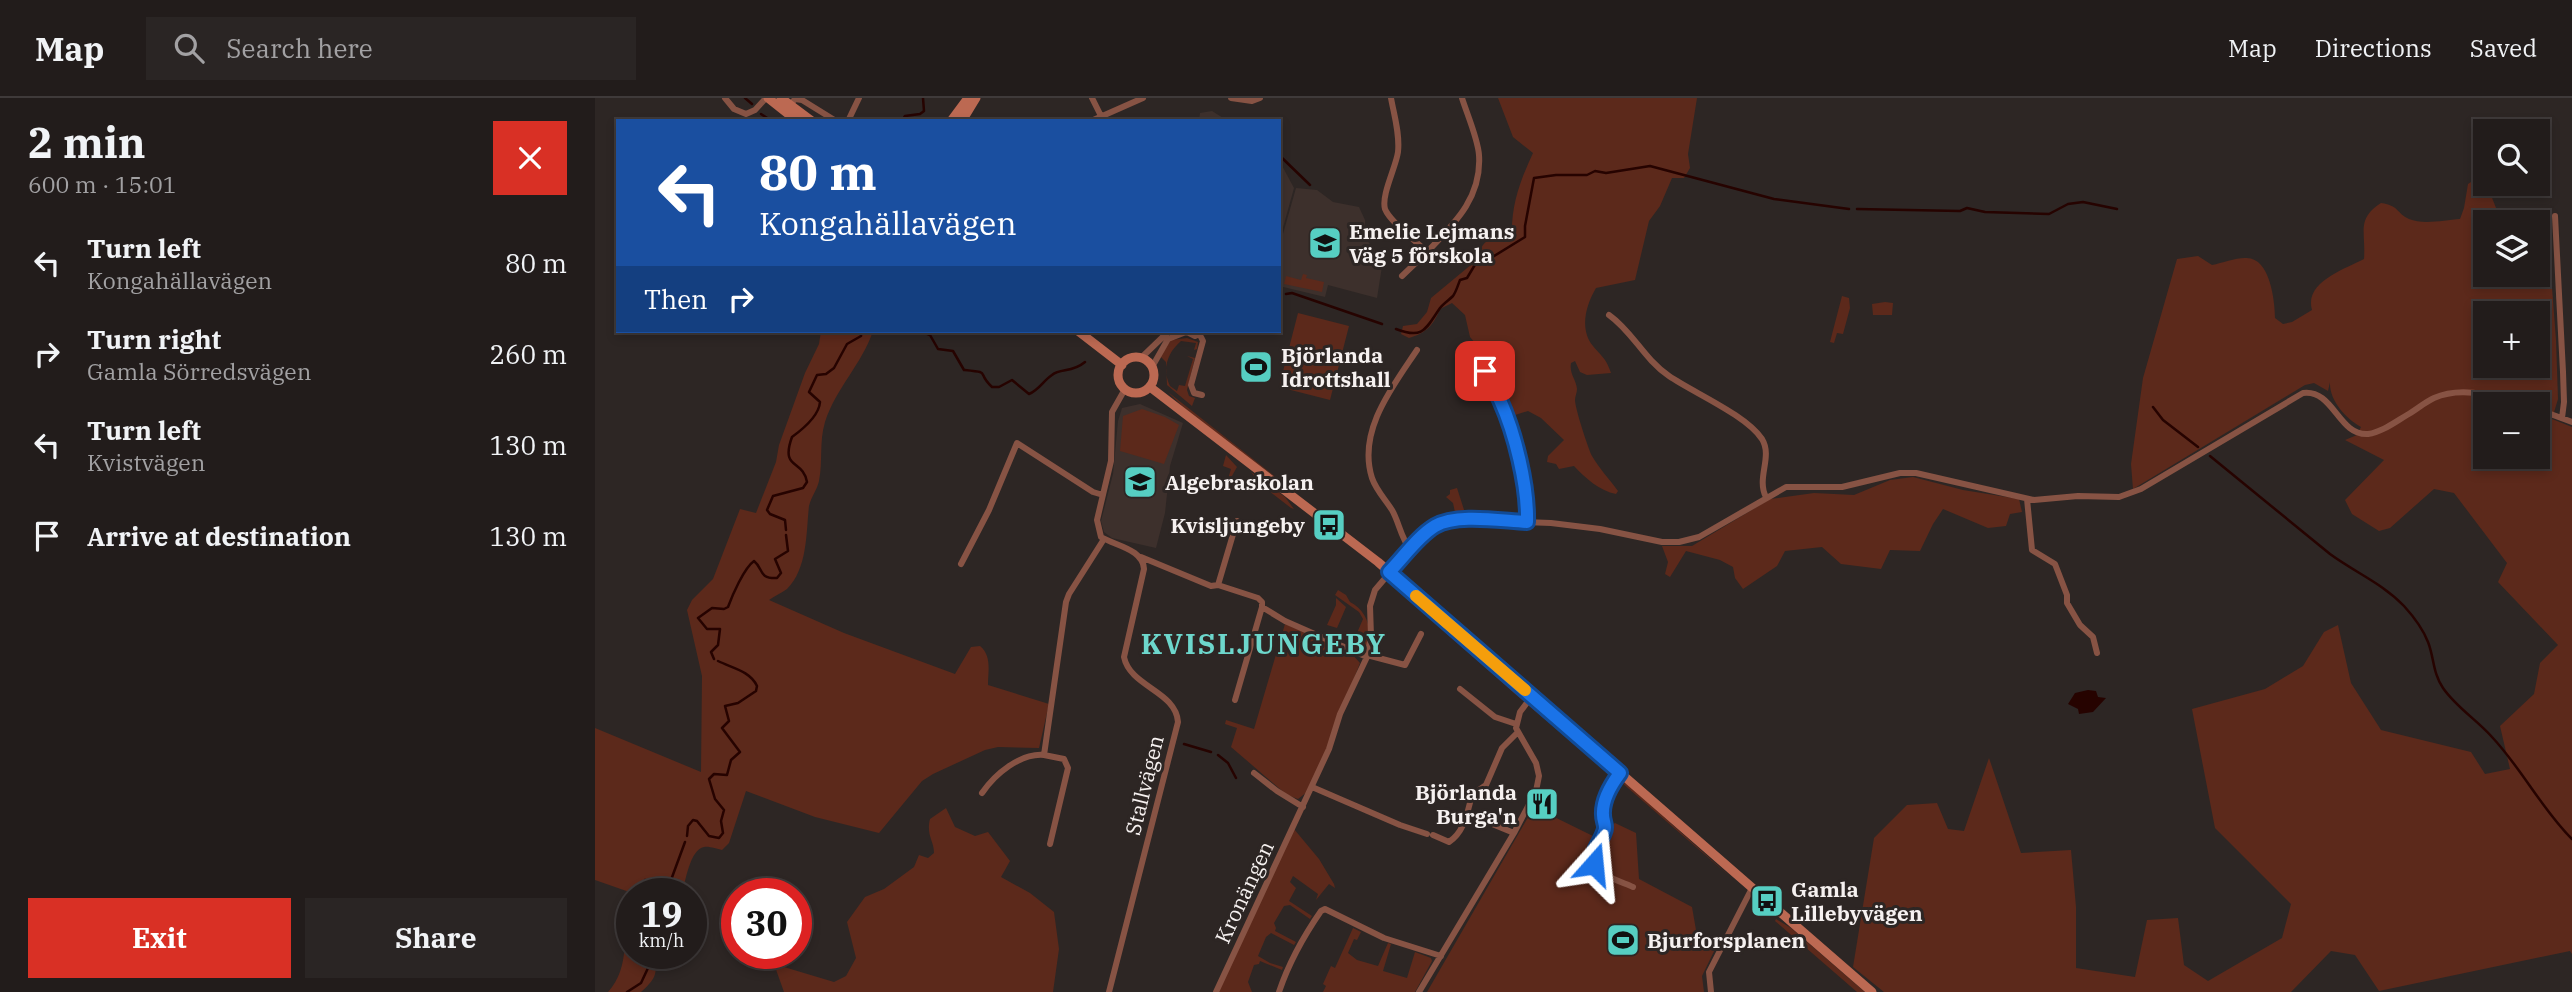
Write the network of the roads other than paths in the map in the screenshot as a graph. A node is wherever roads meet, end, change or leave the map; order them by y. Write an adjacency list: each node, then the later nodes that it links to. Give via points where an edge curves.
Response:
1 (725, 98): 2 (street, via 746,114)
2 (767, 98): 13 (street)
3 (781, 98): 13 (street)
4 (859, 98): 18 (street)
5 (968, 98): 19 (street)
6 (976, 98): 20 (street)
7 (1092, 98): 14 (street)
8 (1143, 98): 14 (street)
9 (1231, 98): 10 (street)
10 (1260, 98)
11 (1391, 98): 23 (street, via 1398,154 1385,208)
12 (1462, 98): 23 (street, via 1479,155 1474,195 1458,220)
13 (787, 108): 15 (street); 16 (street); 17 (street, via 795,99 802,100)
14 (1101, 116): 21 (street)
15 (795, 119)
16 (808, 119)
17 (834, 119)
18 (849, 119)
19 (952, 119)
20 (963, 119)
21 (1095, 119)
22 (2555, 216): 40 (street)
23 (1427, 252): 24 (street)
24 (1402, 275)
25 (1609, 315): 43 (street, via 1659,369 1746,424 1762,440)
26 (1081, 333): 32 (street)
27 (1167, 333): 31 (street)
28 (1182, 333): 33 (street, via 1168,339)
29 (1203, 333): 38 (street, via 1191,386 1194,393)
30 (1417, 350): 48 (street, via 1378,414 1370,450 1371,475)
31 (1141, 358): 32 (street); 33 (street)
32 (1122, 365): 36 (street, via 1119,379)
33 (1152, 367): 35 (street)
34 (1485, 371): 46 (street, via 1512,431)
35 (1150, 387): 36 (street, via 1140,393); 51 (street)
36 (1125, 389): 42 (street, via 1112,412 1111,461)
37 (2473, 392): 44 (street, Kronängen, via 2435,398 2385,429 2368,434 2351,428 2321,396 2303,393 2133,494)
38 (1202, 395)
39 (2550, 414): 40 (street)
40 (2562, 418): 41 (street)
41 (2572, 422)
42 (1103, 495): 47 (street, via 1097,520); 50 (street, via 1017,443)
43 (1766, 497): 44 (street, Kronängen, via 1786,487 1842,487 1909,472); 46 (street, Kronängen, via 1699,537 1679,542)
44 (2027, 499): 55 (street, via 2032,550 2055,564 2067,603 2093,637)
45 (1237, 521): 52 (street)
46 (1527, 522): 48 (street, Kronängen, via 1446,522)
47 (1104, 539): 49 (street); 62 (street, via 1067,598)
48 (1410, 549): 51 (street, Kronängen)
49 (1142, 557): 52 (street); 75 (street, Stallvägen, via 1145,569 1123,657 1135,677 1173,707 1178,722)
50 (961, 564)
51 (1389, 572): 56 (street, Kronängen, via 1371,598); 58 (street)
52 (1218, 586): 53 (street, via 1258,598)
53 (1262, 607): 56 (street); 59 (street)
54 (1421, 634): 56 (street, via 1405,665)
55 (2097, 653)
56 (1367, 656): 65 (street, Kronängen)
57 (1460, 689): 60 (street, via 1496,717)
58 (1532, 696): 60 (street); 64 (street)
59 (1235, 700)
60 (1516, 724): 61 (street)
61 (1517, 733): 68 (street, via 1502,747 1486,785 1472,795); 69 (street, via 1537,764 1539,776)
62 (1044, 755): 66 (street, via 1029,755 991,781); 70 (street, via 1064,759 1068,768)
63 (1254, 773): 67 (street)
64 (1620, 773): 71 (street, via 1604,803 1606,827 1593,859 1602,872); 72 (street)
65 (1312, 787): 67 (street, Kronängen); 68 (street, via 1445,842 1452,841)
66 (982, 793)
67 (1303, 807): 76 (street, Kronängen)
68 (1468, 814): 69 (street)
69 (1514, 833): 73 (street)
70 (1050, 844)
71 (1633, 887)
72 (1752, 888): 74 (street, via 1709,972); 79 (street)
73 (1441, 956): 77 (street, via 1384,937 1325,909 1305,933); 78 (street)
74 (1710, 991)
75 (1109, 992)
76 (1216, 992)
77 (1279, 992)
78 (1419, 992)
79 (1872, 992)

